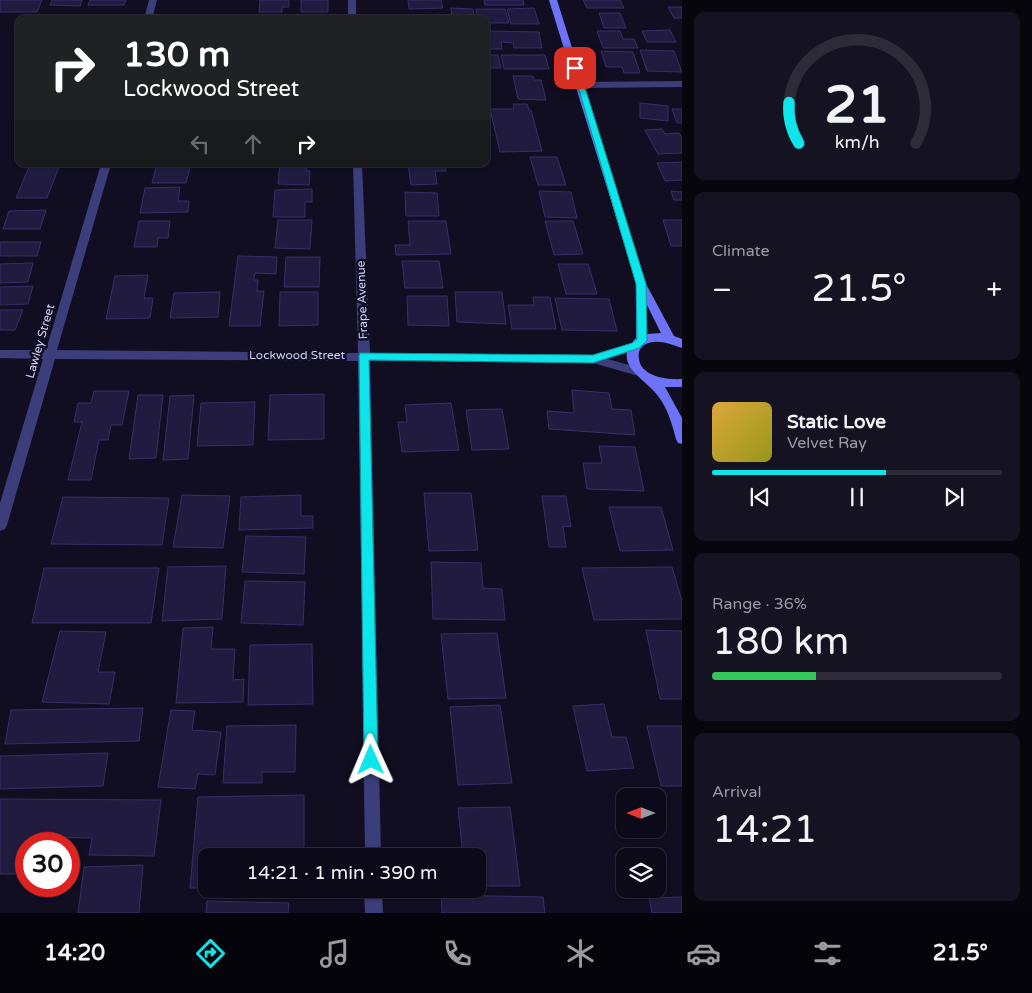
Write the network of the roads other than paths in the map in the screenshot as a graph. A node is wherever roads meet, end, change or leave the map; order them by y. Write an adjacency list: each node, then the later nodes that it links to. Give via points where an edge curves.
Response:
1 (153, 0): 4 (street)
2 (352, 0): 5 (street)
3 (553, 0): 7 (street)
4 (149, 15)
5 (352, 15)
6 (682, 84): 7 (street)
7 (581, 85): 10 (street)
8 (105, 167): 14 (street, Lawley Street)
9 (357, 167): 16 (street, Frape Avenue)
10 (641, 284): 11 (street); 12 (street)
11 (669, 338): 12 (street, via 659,337); 13 (street)
12 (639, 343): 17 (street, Lockwood Street); 18 (street, via 633,359)
13 (682, 344)
14 (50, 353): 15 (street, Lockwood Street); 16 (street, Lockwood Street); 21 (street, Lawley Street)
15 (0, 354)
16 (364, 356): 17 (street, Lockwood Street); 22 (street, Frape Avenue)
17 (593, 359): 18 (street, Lockwood Street)
18 (647, 376): 19 (street, via 672,384); 20 (street, via 667,396)
19 (682, 383)
20 (682, 439)
21 (0, 525)
22 (373, 848)
23 (373, 898): 24 (street)
24 (374, 913)

